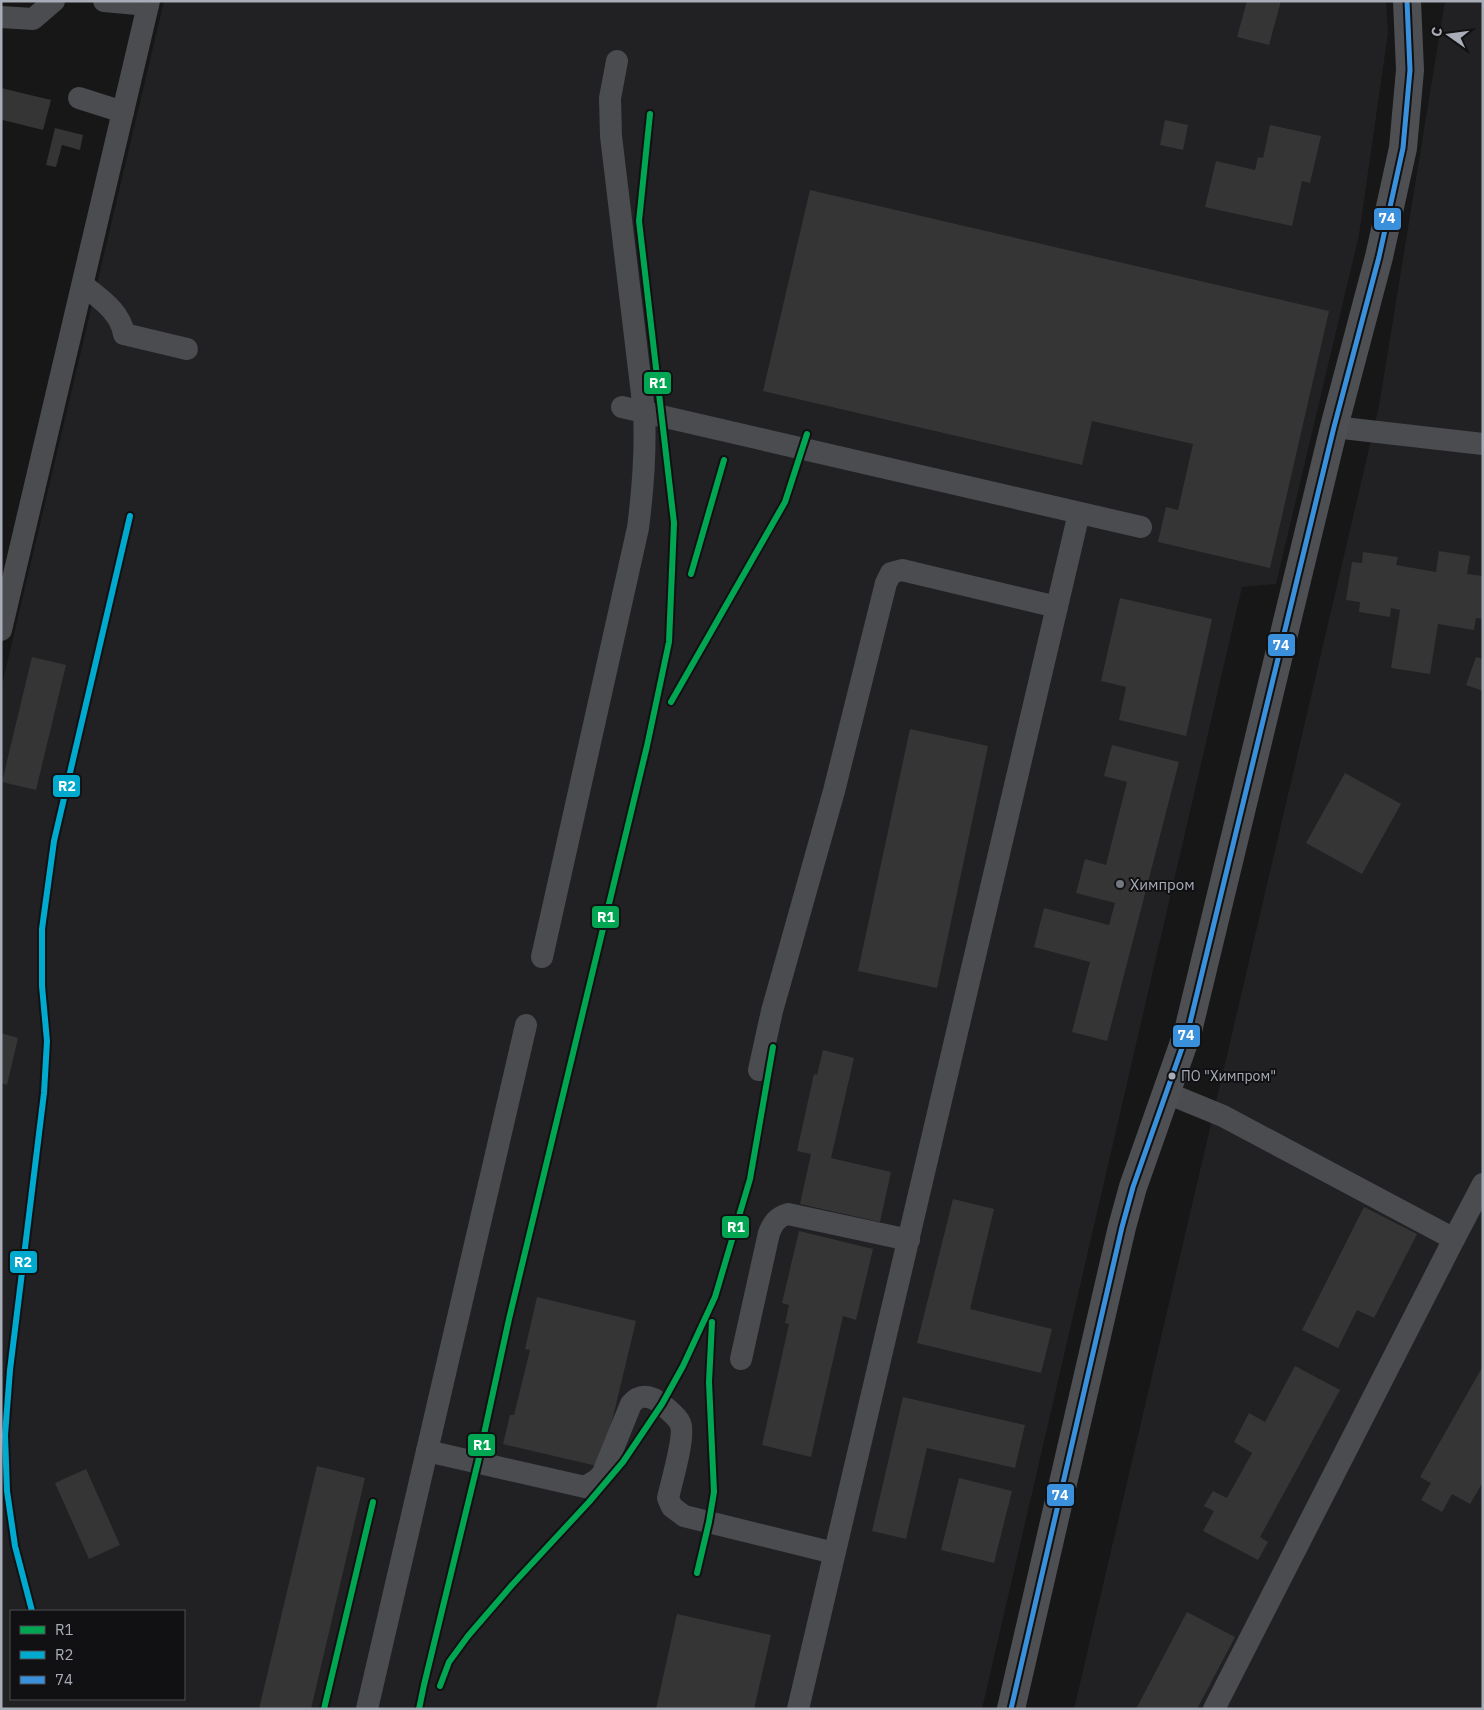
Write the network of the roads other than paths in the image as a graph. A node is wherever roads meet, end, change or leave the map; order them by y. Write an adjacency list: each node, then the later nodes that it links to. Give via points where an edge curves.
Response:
1 (54, 1): 5 (lane, via 33,19)
2 (104, 1): 4 (lane)
3 (1407, 1): 13 (main road, via 1410,70 1403,148 1379,257)
4 (148, 3): 8 (lane)
5 (1, 17)
6 (618, 61): 12 (lane, via 610,98 611,136)
7 (79, 98): 8 (lane)
8 (123, 112): 9 (lane)
9 (83, 285): 10 (lane, via 110,307 122,323 124,334); 18 (lane)
10 (187, 349)
11 (622, 407): 12 (lane)
12 (644, 411): 15 (lane); 19 (lane, via 646,449 638,528)
13 (1334, 427): 14 (lane); 22 (main road, via 1188,1031)
14 (1483, 444)
15 (1078, 513): 16 (lane); 17 (lane)
16 (1141, 528)
17 (1057, 607): 21 (lane, via 902,570 891,574 772,1011); 25 (lane)
18 (1, 630)
19 (542, 956)
20 (526, 1025): 27 (lane)
21 (759, 1070)
22 (1167, 1094): 24 (lane, via 1223,1116); 31 (main road, via 1122,1227)
23 (1483, 1184): 24 (lane)
24 (1454, 1239): 32 (lane)
25 (909, 1240): 26 (lane, via 788,1214 777,1219 769,1233); 28 (lane)
26 (741, 1359)
27 (427, 1451): 28 (lane, via 585,1487 603,1474 631,1404 642,1396 648,1397 662,1404 680,1423 682,1436 668,1498 672,1507 684,1516); 29 (lane)
28 (834, 1553): 30 (lane)
29 (367, 1709)
30 (798, 1709)
31 (1011, 1709)
32 (1214, 1709)

